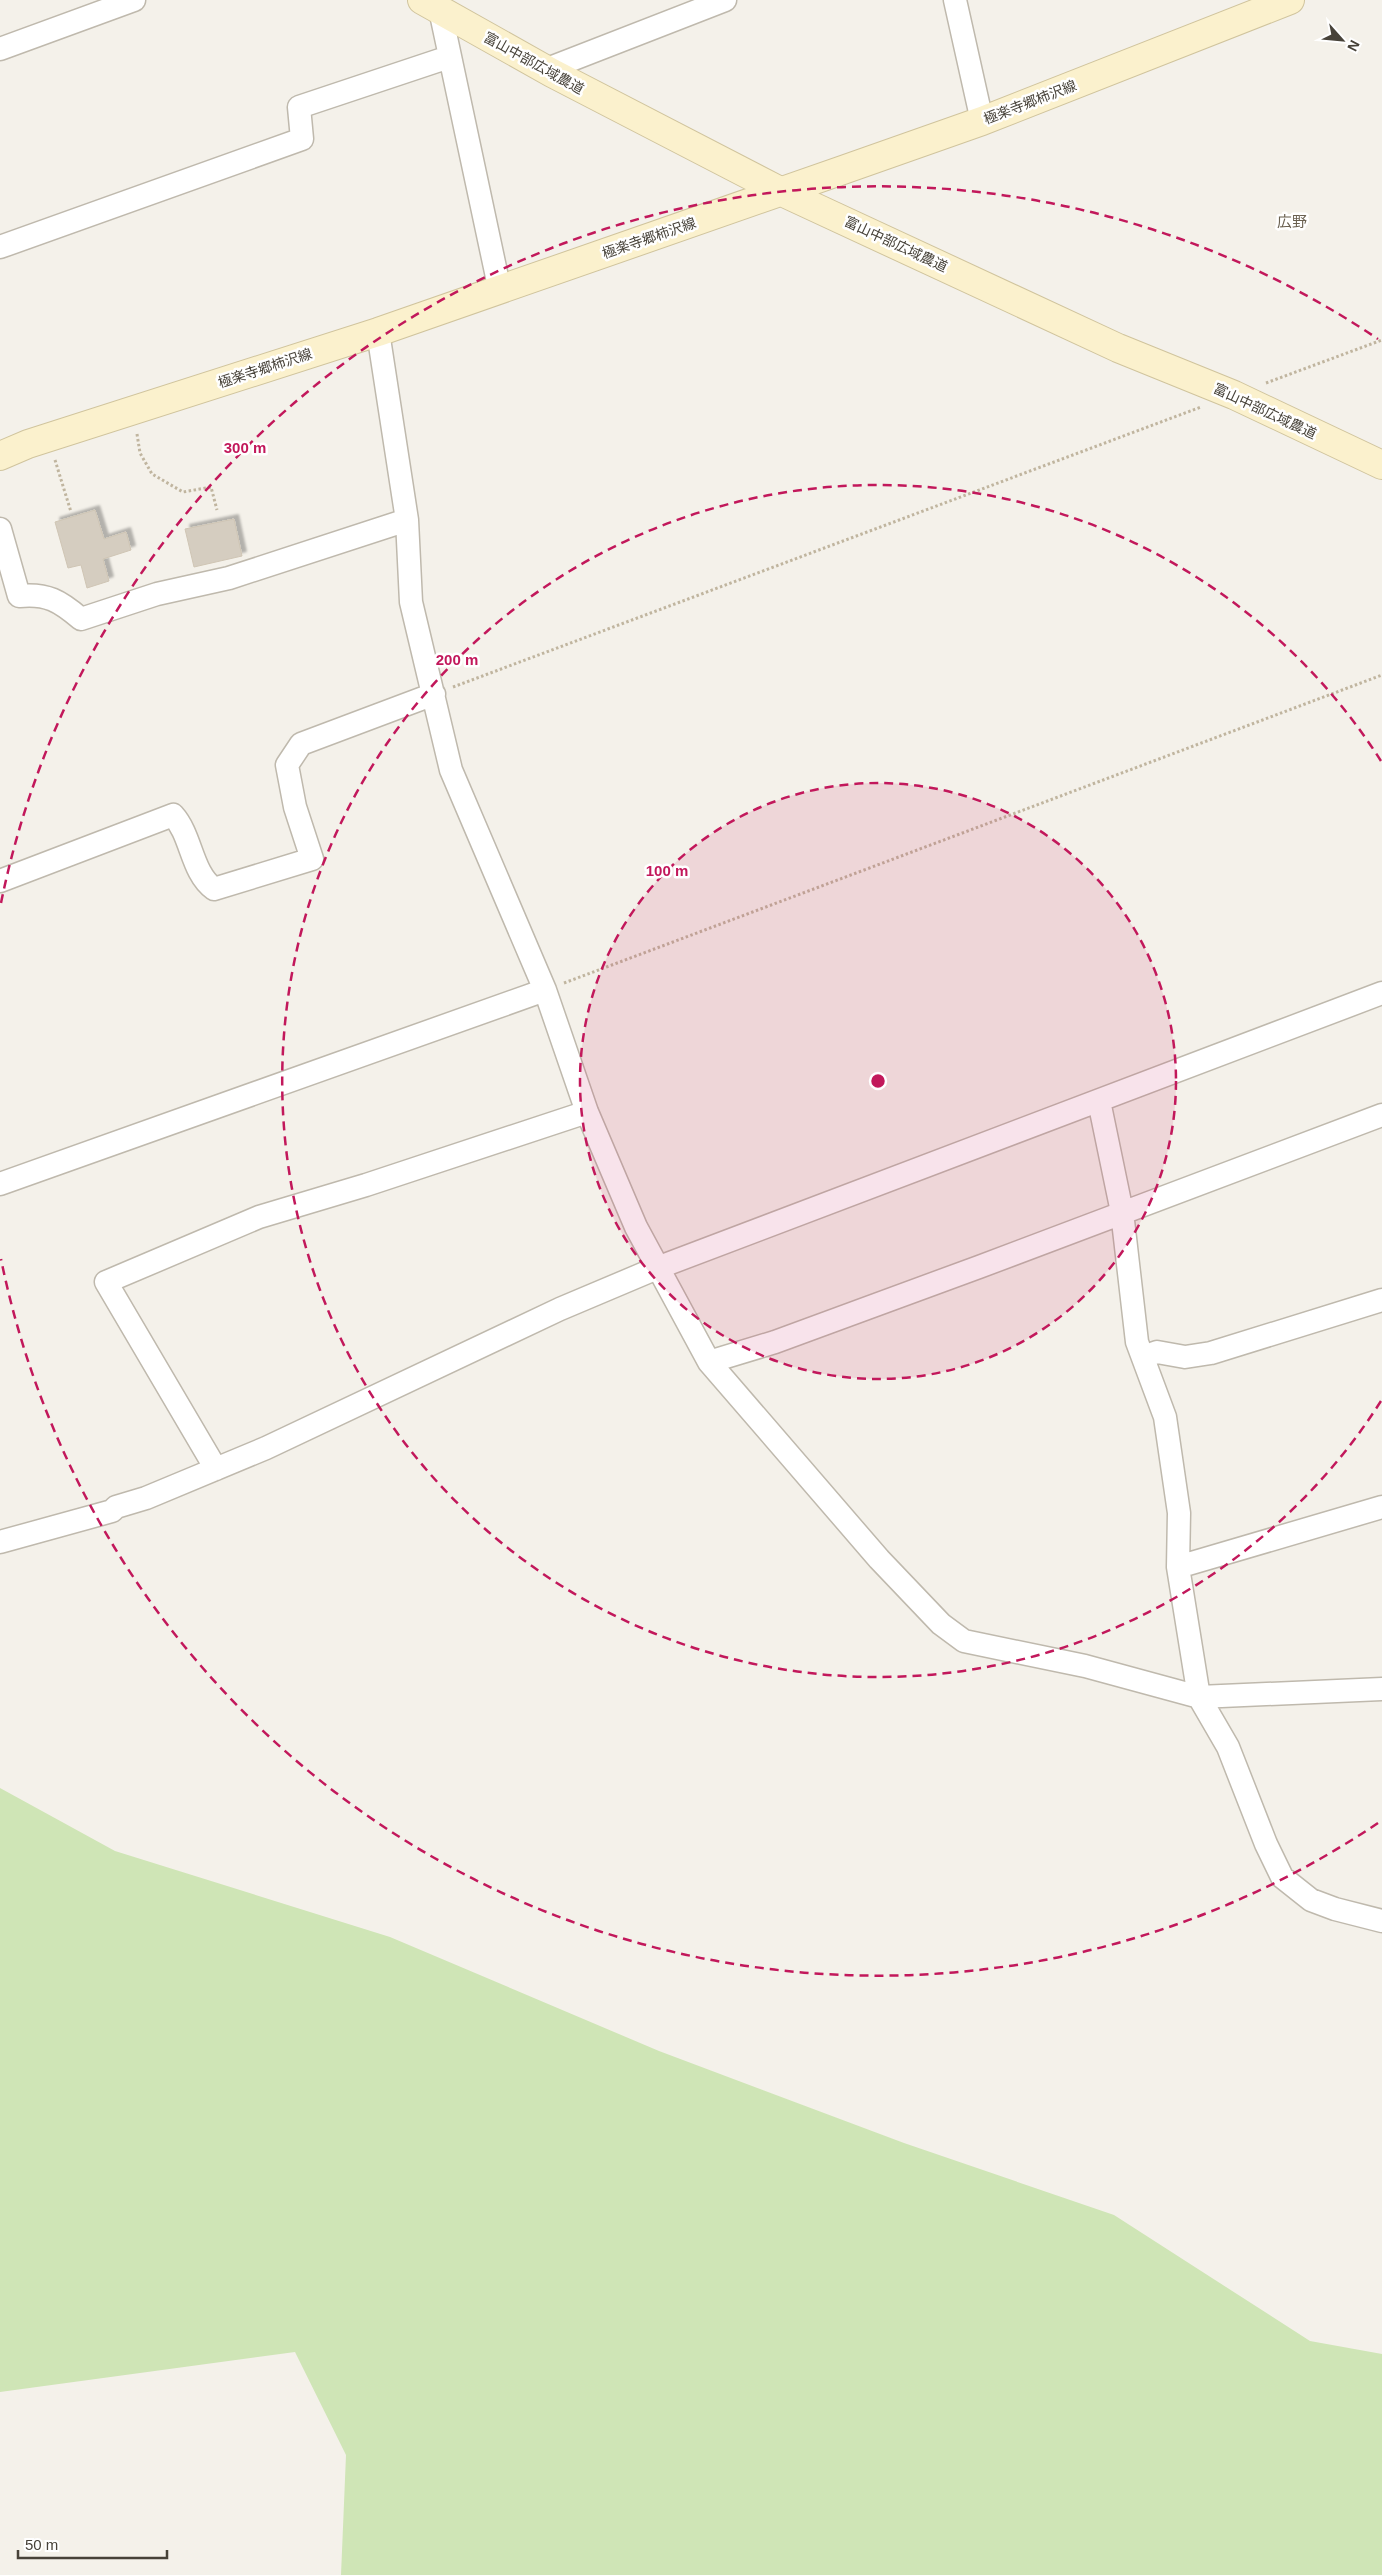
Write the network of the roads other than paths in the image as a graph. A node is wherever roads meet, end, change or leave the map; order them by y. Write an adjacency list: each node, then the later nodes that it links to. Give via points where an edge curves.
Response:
1 (134, 0): 6 (street)
2 (724, 0): 8 (street)
3 (955, 0): 9 (street)
4 (1290, 0): 9 (main road, 極楽寺郷柿沢線)
5 (433, 4): 7 (street); 8 (main road, 富山中部広域農道)
6 (0, 49)
7 (449, 57): 11 (street, via 299,107 302,139); 12 (street)
8 (545, 70): 10 (main road, 富山中部広域農道)
9 (982, 121): 10 (main road, 極楽寺郷柿沢線)
10 (782, 192): 12 (main road, 極楽寺郷柿沢線); 15 (main road, 富山中部広域農道, via 1109,344 1234,395)
11 (0, 247)
12 (500, 291): 13 (main road, 極楽寺郷柿沢線)
13 (378, 332): 14 (main road, 極楽寺郷柿沢線); 16 (street)
14 (0, 456)
15 (1382, 465)
16 (407, 520): 18 (street, via 229,578 157,594 81,619 60,601 33,595); 19 (street, via 411,602)
17 (0, 529): 18 (street)
18 (10, 599)
19 (434, 694): 20 (street, via 301,744 286,766 312,859 214,889 204,882 182,825 173,815); 21 (street, via 451,770)
20 (0, 881)
21 (545, 990): 24 (street); 26 (street)
22 (1382, 993): 23 (street)
23 (1098, 1100): 27 (street); 28 (street)
24 (587, 1112): 28 (street); 32 (street, via 259,1217 106,1282)
25 (1382, 1115): 27 (street)
26 (0, 1184)
27 (1122, 1212): 30 (street, via 1137,1342); 31 (street, via 793,1335)
28 (657, 1268): 31 (street); 32 (street, via 560,1309 409,1382)
29 (1382, 1300): 30 (street, via 1211,1353 1185,1357 1157,1352)
30 (1143, 1357): 35 (street, via 1165,1417 1179,1513)
31 (708, 1362): 37 (street, via 878,1559 941,1624 964,1641 1085,1666)
32 (216, 1469): 34 (street, via 112,1511)
33 (1382, 1507): 35 (street)
34 (0, 1542)
35 (1178, 1567): 37 (street)
36 (1382, 1689): 37 (street)
37 (1199, 1697): 38 (street, via 1228,1747 1282,1876 1311,1900)
38 (1382, 1921)

